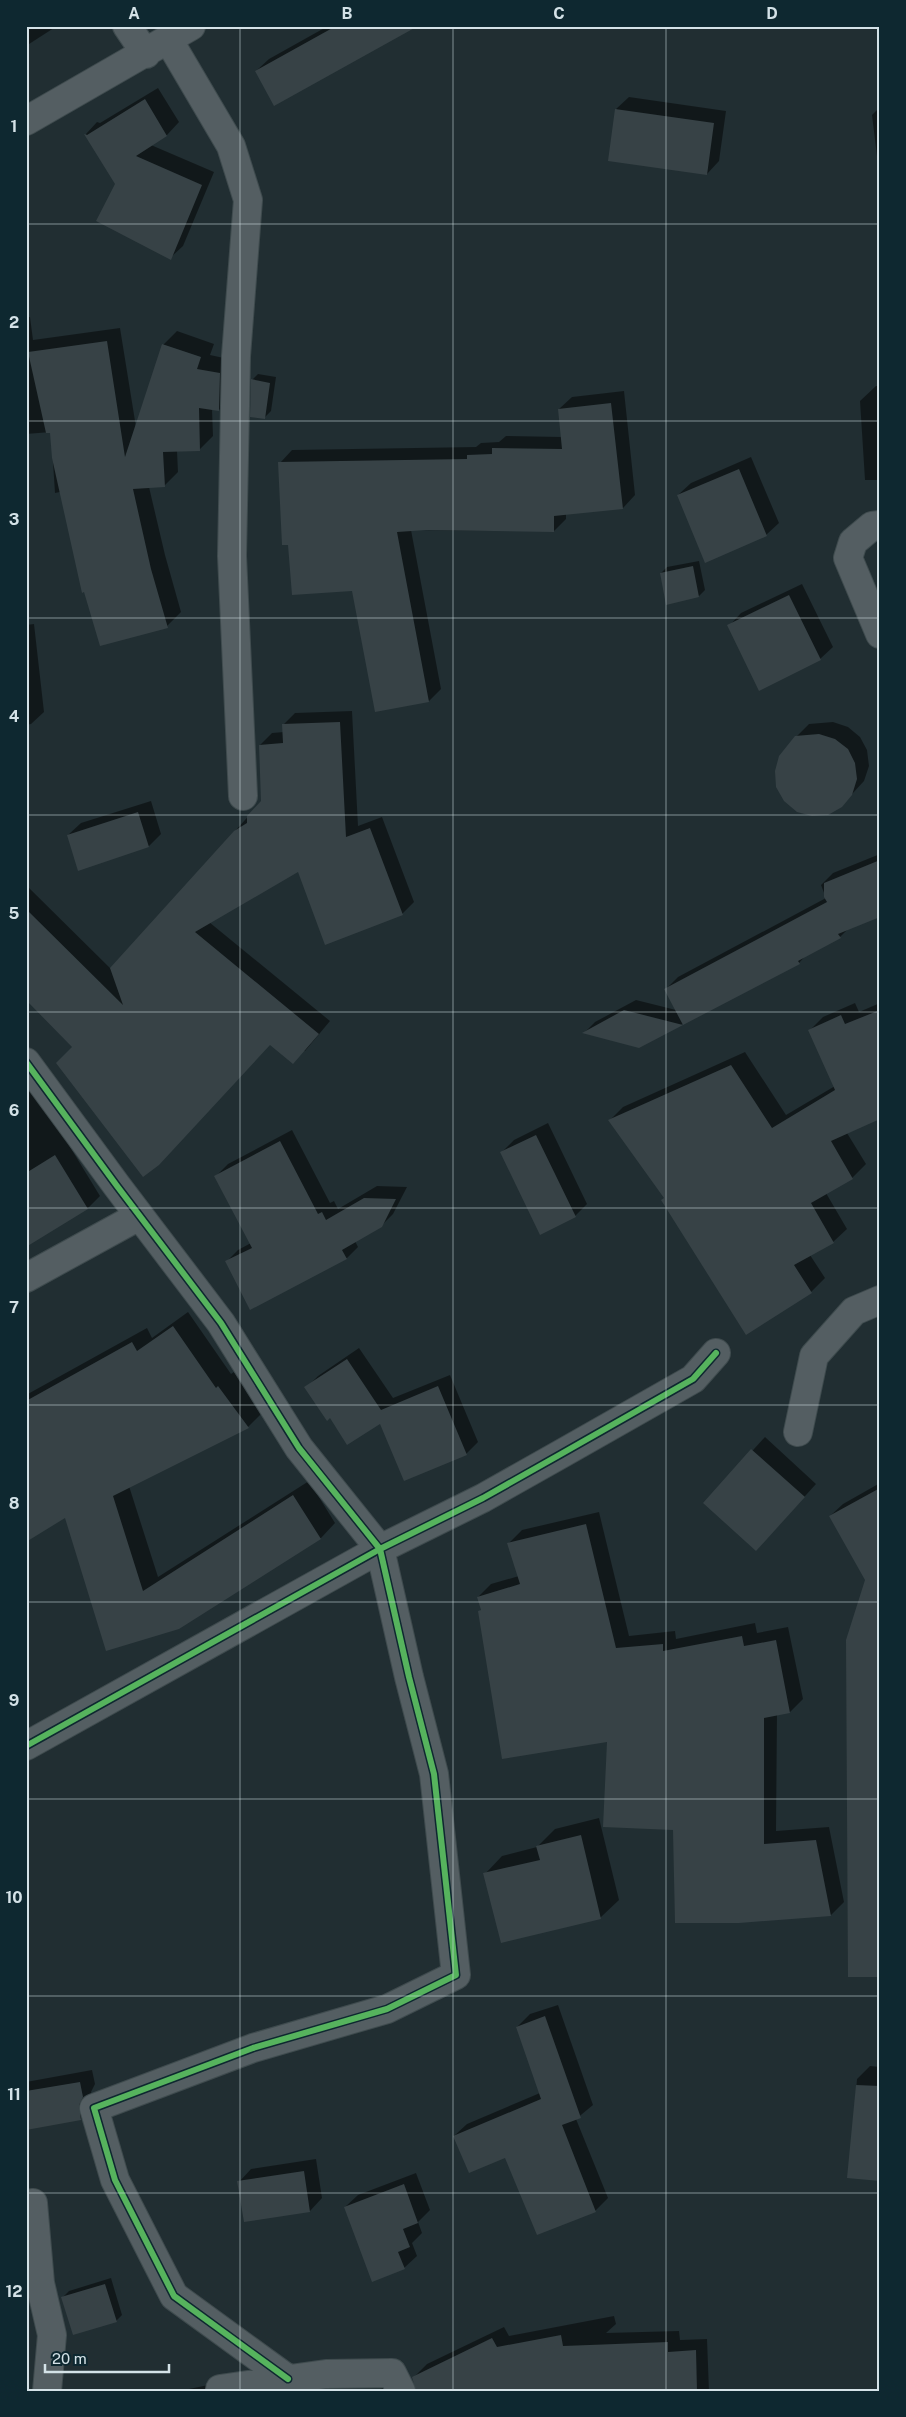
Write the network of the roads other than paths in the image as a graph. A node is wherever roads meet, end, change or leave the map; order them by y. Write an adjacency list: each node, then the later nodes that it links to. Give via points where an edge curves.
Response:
1 (127, 26): 2 (street)
2 (168, 40): 3 (street); 6 (street, via 231,146 248,200 236,356 232,556)
3 (26, 121)
4 (880, 525): 5 (street, via 872,526 852,542 848,558)
5 (880, 634)
6 (243, 796)
7 (26, 1062): 8 (street)
8 (139, 1216): 9 (street); 13 (street, via 221,1323 299,1448)
9 (26, 1278)
10 (880, 1300): 12 (street, via 854,1310 814,1356)
11 (716, 1353): 13 (street, via 693,1379 483,1498)
12 (798, 1432)
13 (380, 1549): 14 (street); 16 (street, via 434,1774 456,1975 387,2009 253,2048 94,2108 115,2180 174,2296)
14 (26, 1746)
15 (33, 2203): 18 (street, via 40,2283 52,2335)
16 (288, 2379): 17 (street); 19 (street, via 392,2372)
17 (220, 2389)
18 (47, 2391)
19 (401, 2391)

